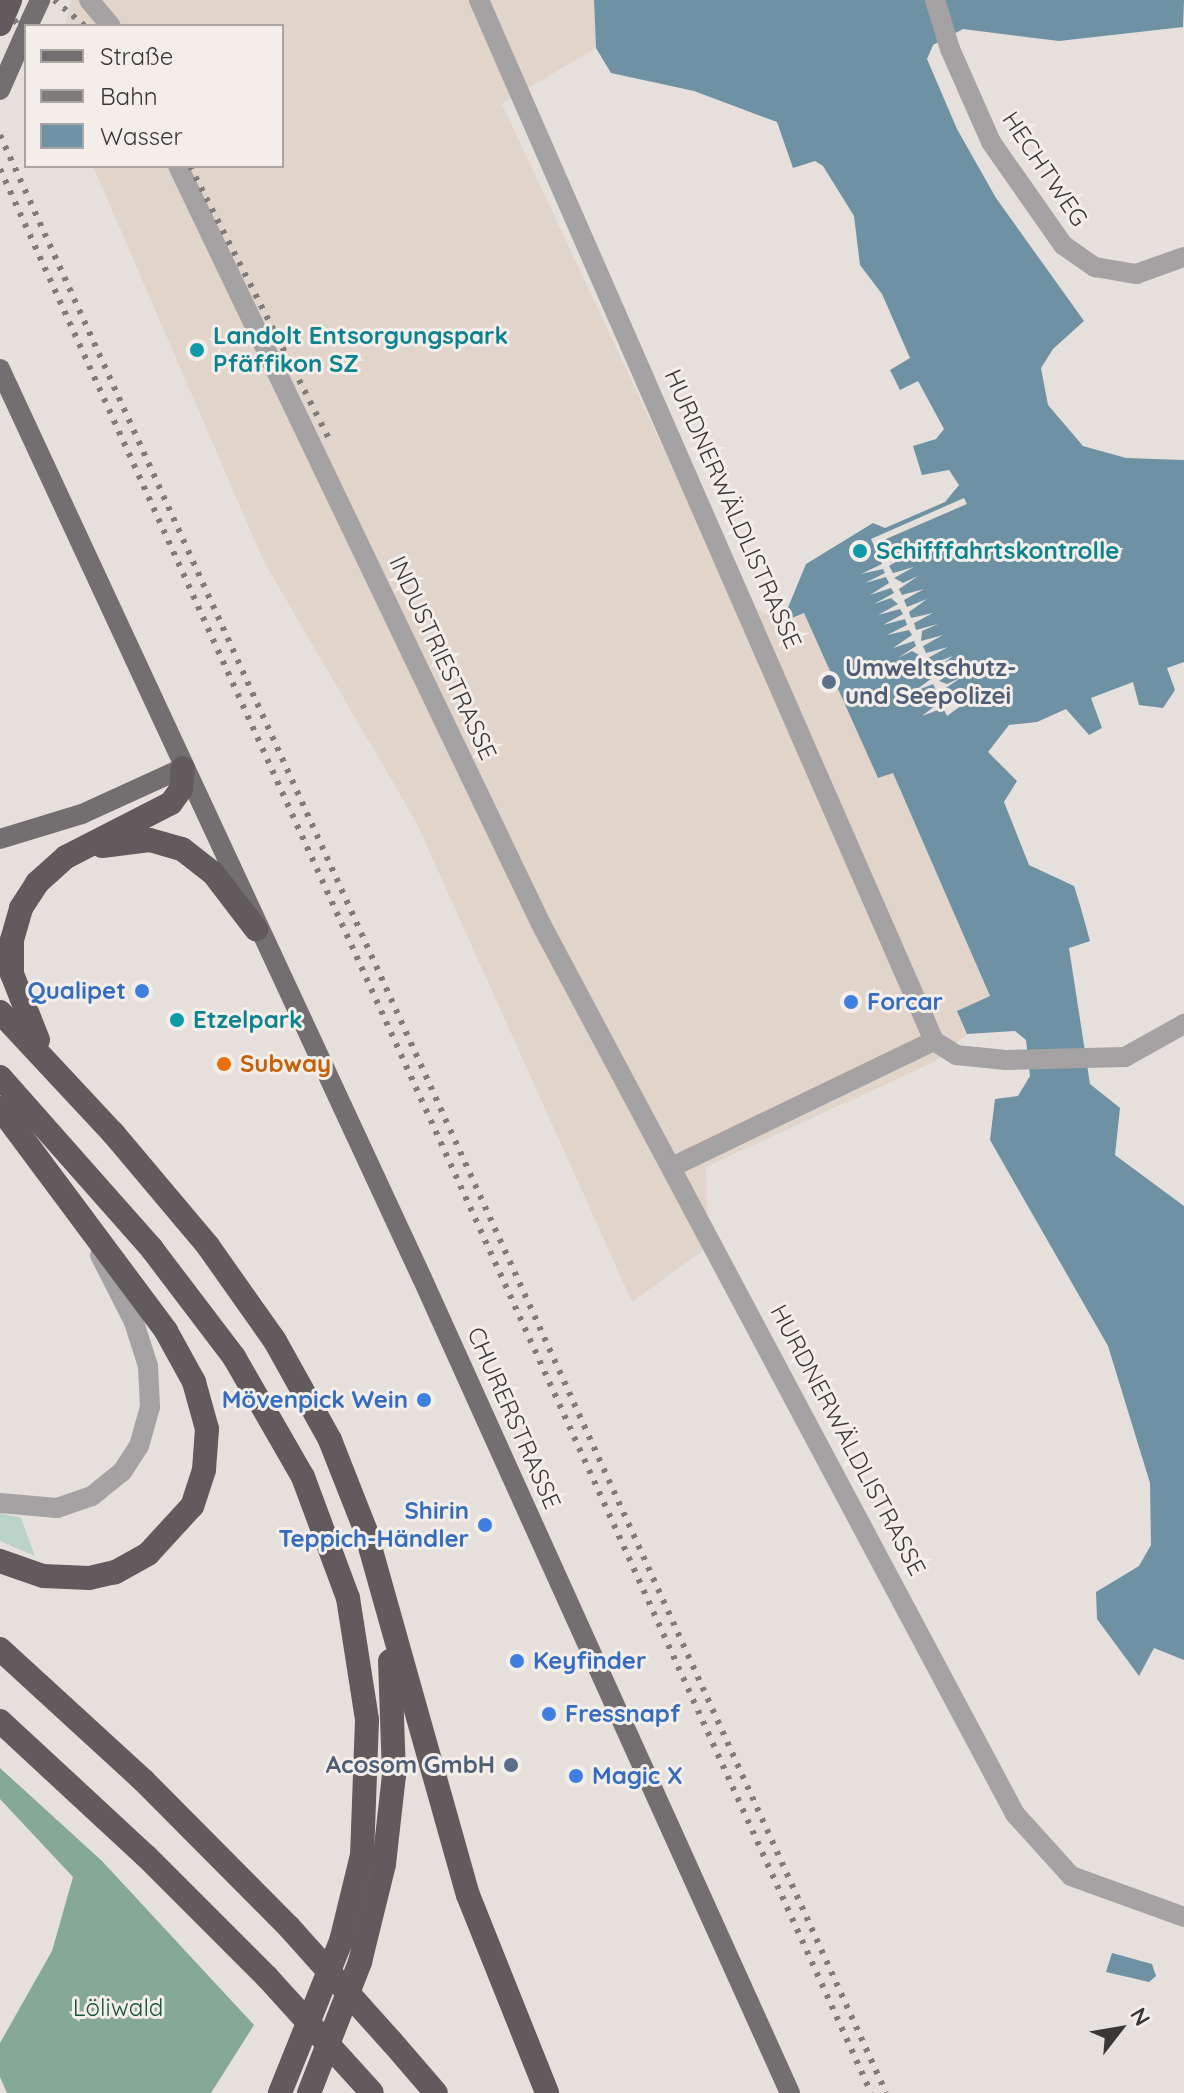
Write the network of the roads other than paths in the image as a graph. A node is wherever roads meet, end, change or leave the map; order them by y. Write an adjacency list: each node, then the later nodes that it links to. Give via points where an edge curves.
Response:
1 (10, 0): 6 (highway, bridge)
2 (40, 0): 7 (main road)
3 (89, 0): 8 (street)
4 (479, 0): 20 (street, HURDNERWÄLDLISTRASSE)
5 (935, 0): 12 (street, HECHTWEG, via 950,49 991,142 1063,245 1095,267 1136,274)
6 (0, 24)
7 (29, 24)
8 (109, 24)
9 (24, 36): 10 (main road, bridge)
10 (0, 90)
11 (179, 168): 24 (street, INDUSTRIESTRASSE, via 541,924)
12 (1184, 257)
13 (0, 369): 14 (main road, CHURERSTRASSE)
14 (183, 768): 15 (main road, via 82,814); 16 (highway, via 181,789 171,803); 17 (main road, CHURERSTRASSE)
15 (0, 839)
16 (66, 857): 17 (highway, via 133,840 182,849 213,873); 22 (highway, via 37,883 21,908 10,957 29,1023)
17 (256, 929): 37 (main road, CHURERSTRASSE, via 429,1292)
18 (0, 1012): 22 (highway)
19 (1184, 1024): 20 (street, via 1137,1052 1095,1059 956,1055)
20 (934, 1041): 24 (street)
21 (0, 1077): 32 (highway, via 152,1249 234,1357 303,1477 348,1598 367,1720 362,1855 341,1941)
22 (67, 1082): 28 (highway, via 208,1246 275,1341 330,1440)
23 (0, 1108): 25 (highway)
24 (674, 1166): 31 (street, HURDNERWÄLDLISTRASSE, via 1015,1814 1071,1876)
25 (82, 1220): 26 (street, via 144,1349 150,1388 146,1428 127,1466 92,1496 57,1508); 27 (highway, via 186,1363 204,1414 204,1470 192,1506 176,1529 126,1567 89,1578 59,1578)
26 (0, 1503)
27 (0, 1561)
28 (379, 1579): 33 (highway, via 393,1702 390,1821 370,1930); 36 (highway, via 468,1895)
29 (0, 1649): 35 (highway, bridge, via 143,1780 289,1927)
30 (0, 1721): 34 (highway, bridge, via 146,1856 267,1977)
31 (1184, 1917)
32 (280, 2093)
33 (309, 2093)
34 (372, 2093)
35 (436, 2093)
36 (547, 2093)
37 (790, 2093)

